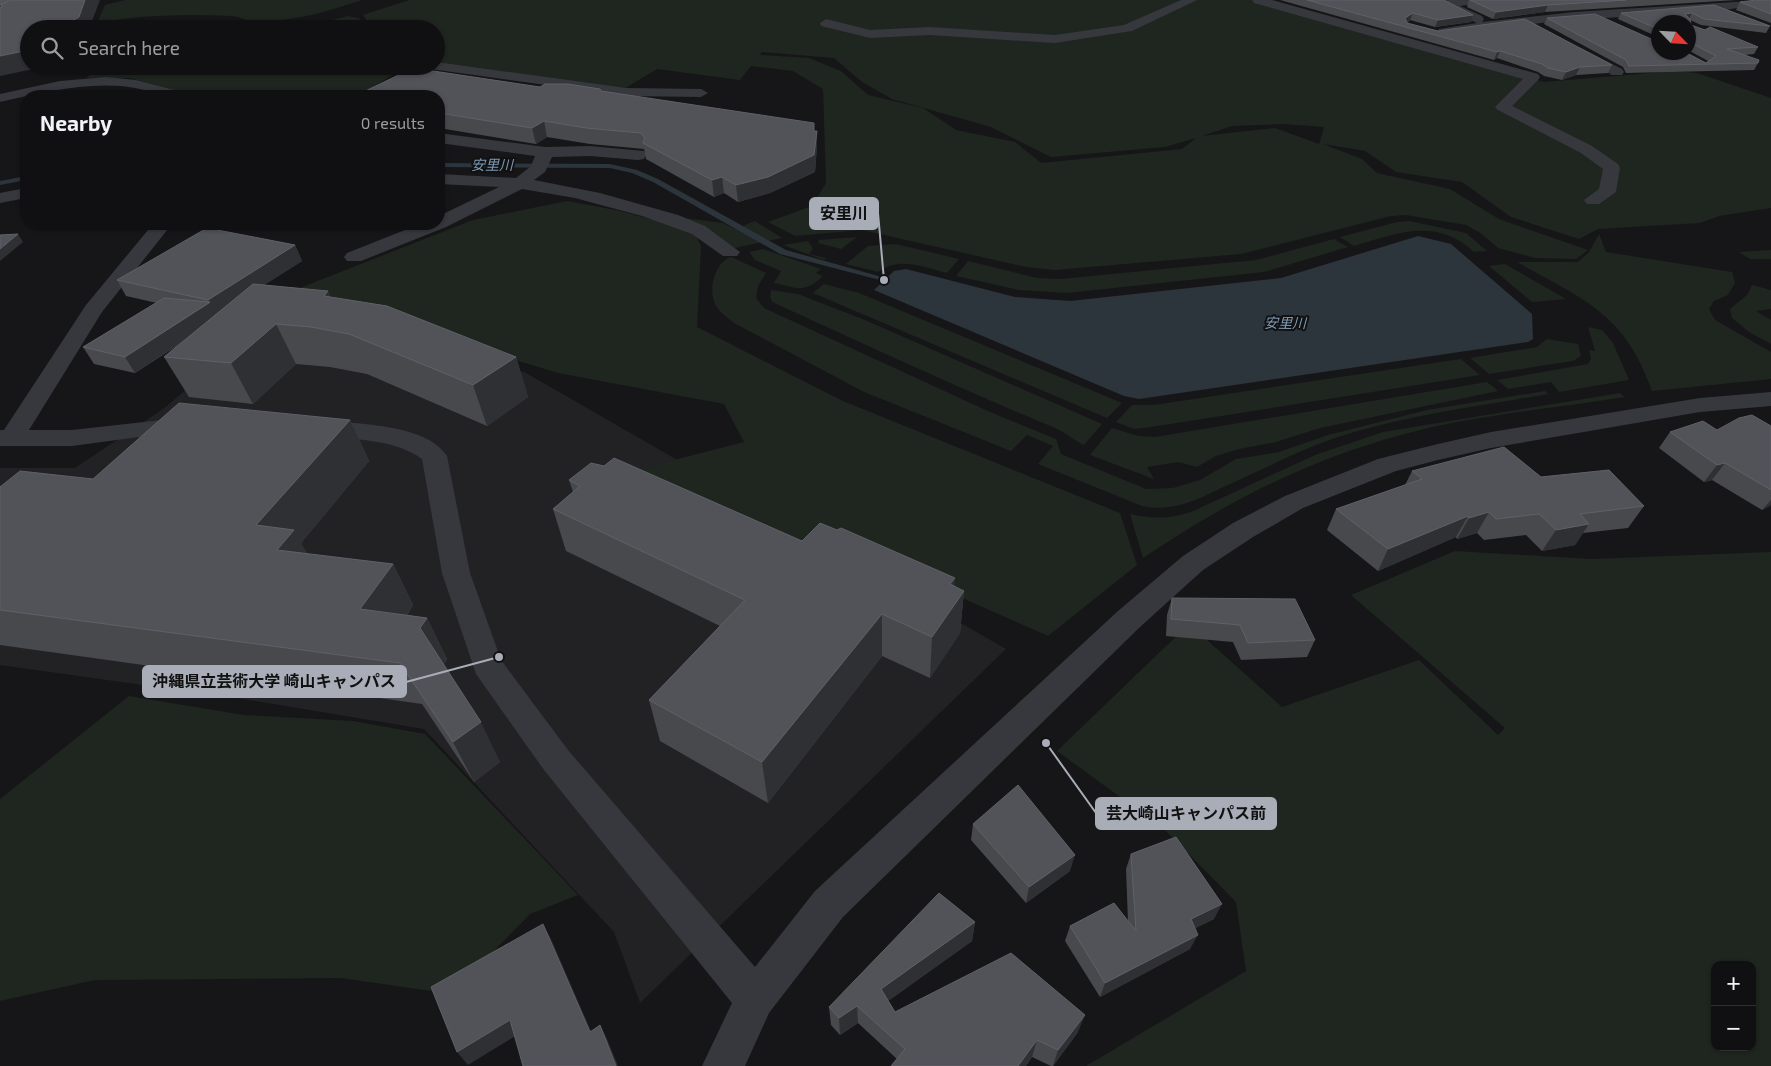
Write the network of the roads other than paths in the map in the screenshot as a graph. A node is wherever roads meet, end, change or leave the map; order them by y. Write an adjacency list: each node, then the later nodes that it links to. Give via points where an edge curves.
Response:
1 (5, 0): 8 (main road)
2 (1191, 0): 17 (street, via 1127,28 1073,38 930,31 870,34)
3 (1258, 0): 37 (street, via 1533,77 1503,107 1572,141 1612,168 1607,192)
4 (1476, 0): 18 (street, via 1447,4)
5 (1761, 0): 11 (street)
6 (1766, 0): 7 (street)
7 (1771, 1)
8 (0, 2)
9 (18, 5): 12 (main road)
10 (1656, 6): 11 (street, via 1685,10); 13 (street); 14 (street)
11 (1712, 7): 15 (street)
12 (0, 12)
13 (1591, 14): 16 (street); 19 (street)
14 (1670, 15)
15 (1737, 17)
16 (1523, 20): 18 (street); 20 (street)
17 (826, 23)
18 (1488, 24): 21 (street)
19 (1616, 26)
20 (1540, 29)
21 (1435, 33)
22 (1566, 44): 24 (street)
23 (445, 67): 27 (street, via 626,92)
24 (1618, 72)
25 (38, 90): 26 (street, via 100,81 122,82)
26 (156, 90)
27 (701, 93)
28 (20, 94): 29 (street)
29 (0, 98)
30 (445, 139): 32 (street)
31 (638, 155): 32 (street, via 590,151)
32 (542, 160): 34 (street)
33 (445, 179): 34 (street)
34 (519, 184): 38 (street); 41 (street, via 630,207 694,228 707,234 718,248)
35 (20, 194): 36 (street)
36 (0, 198)
37 (1593, 200)
38 (445, 220)
39 (158, 230): 46 (street, via 93,309)
40 (421, 230): 42 (street)
41 (730, 252)
42 (354, 257)
43 (1771, 399): 47 (street, via 1700,405 1438,452 1387,465 1294,502 1243,530 1194,563 1128,619 836,897)
44 (218, 420): 46 (street, via 72,438)
45 (294, 425): 47 (street, via 397,437 417,444 434,456 456,573 487,665 556,760)
46 (5, 439)
47 (755, 999): 48 (street)
48 (723, 1066)

